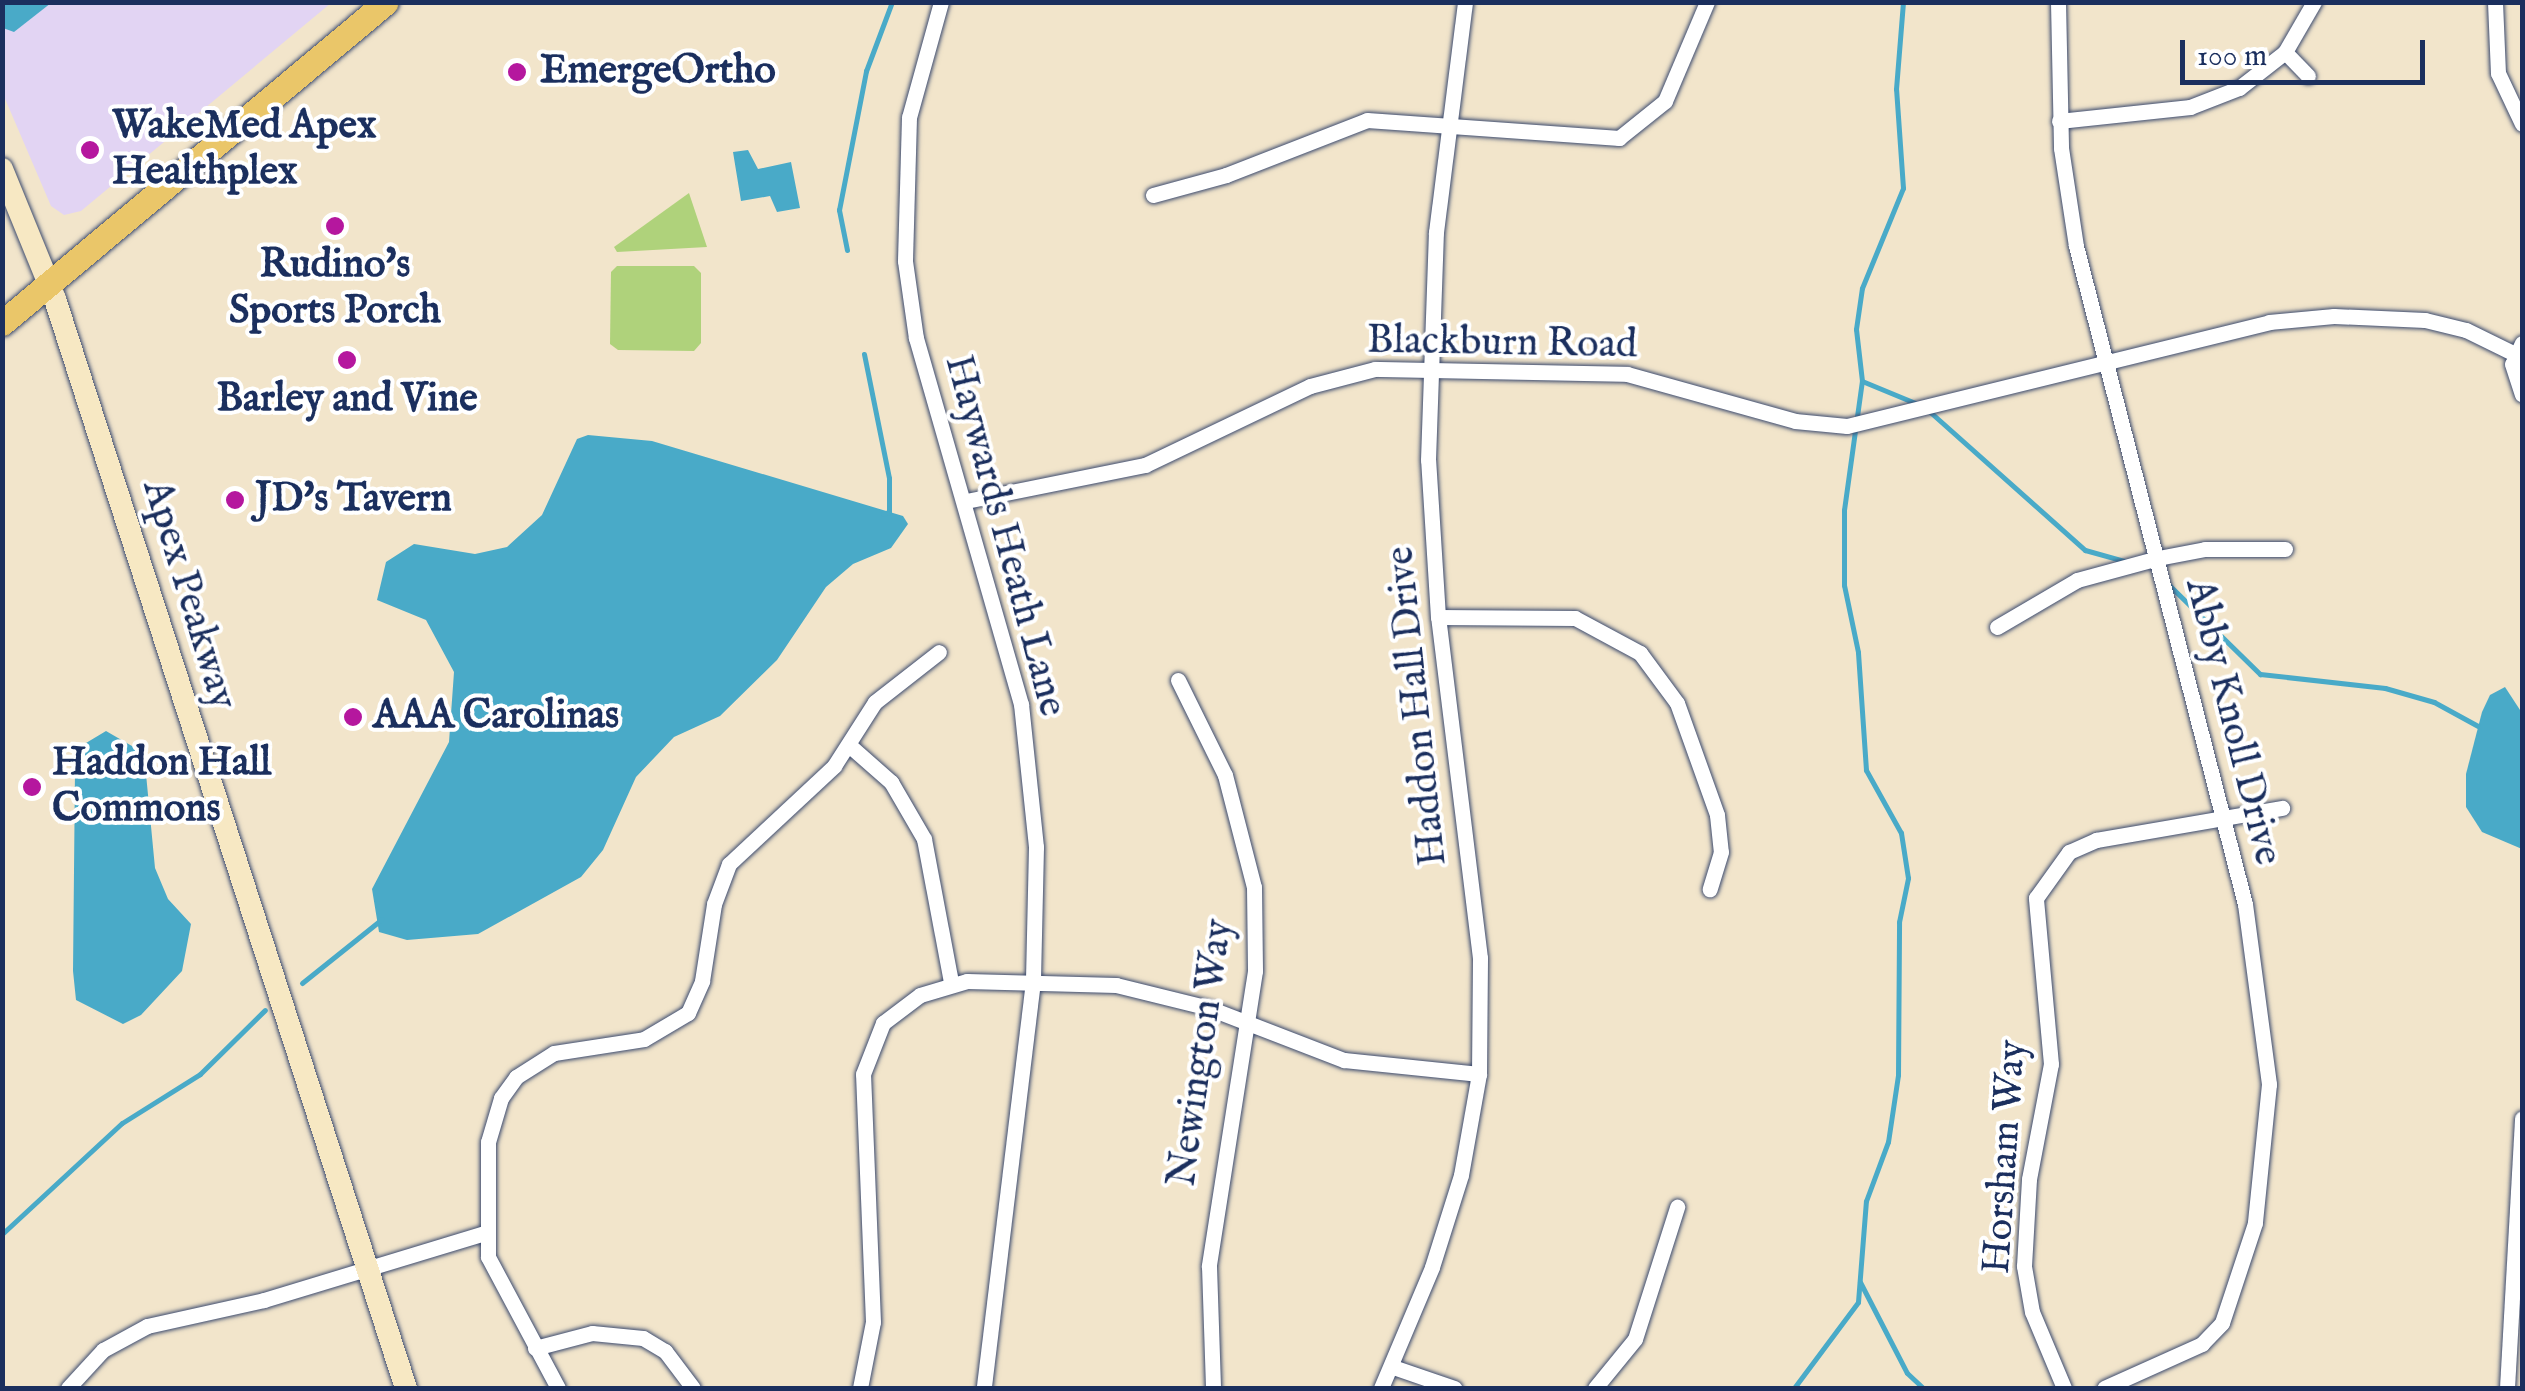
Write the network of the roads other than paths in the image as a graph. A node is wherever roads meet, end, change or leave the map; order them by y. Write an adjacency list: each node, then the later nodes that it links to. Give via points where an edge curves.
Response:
1 (386, 2): 15 (main road)
2 (941, 2): 21 (street, Haywards Heath Lane, via 909,117 902,227 916,338)
3 (1464, 2): 11 (street, Haddon Hall Drive)
4 (1706, 2): 11 (street, via 1665,101 1619,138)
5 (2058, 2): 10 (street, Abby Knoll Drive)
6 (2314, 2): 8 (street)
7 (2495, 2): 12 (street, via 2498,73)
8 (2285, 52): 9 (street); 10 (street, via 2239,88 2190,107)
9 (2308, 76)
10 (2059, 121): 18 (street, Abby Knoll Drive, via 2076,246)
11 (1446, 122): 14 (street, via 1386,118 1348,124 1236,172); 19 (street, Haddon Hall Drive)
12 (2522, 124)
13 (2, 169): 15 (main road, Apex Peakway)
14 (1152, 195)
15 (49, 284): 16 (main road); 39 (main road, Apex Peakway)
16 (2, 324)
17 (2519, 348): 18 (street, Blackburn Road, via 2450,325 2334,316 2268,322); 20 (street, via 2512,375)
18 (2102, 362): 19 (street, Blackburn Road, via 1846,426 1795,420 1627,374); 23 (street, Abby Knoll Drive)
19 (1428, 367): 21 (street, Blackburn Road, via 1328,379 1145,465); 24 (street, Haddon Hall Drive)
20 (2522, 394)
21 (966, 501): 32 (street, Haywards Heath Lane, via 1006,638 1032,774 1038,902)
22 (2286, 549): 23 (street, via 2204,549)
23 (2158, 558): 25 (street, via 2077,580); 30 (street, Abby Knoll Drive)
24 (1438, 618): 31 (street, via 1564,616 1608,631 1640,653 1677,703 1717,815 1721,852); 35 (street, Haddon Hall Drive, via 1480,958)
25 (1997, 627)
26 (939, 652): 28 (street, via 875,702)
27 (1178, 680): 34 (street, Newington Way, via 1225,775 1249,856 1256,926)
28 (850, 746): 33 (street, via 890,782 924,839); 38 (street, via 730,864 688,1013 644,1039 554,1054 508,1087 491,1121)
29 (2282, 808): 30 (street, Horsham Way)
30 (2221, 818): 52 (street, Horsham Way, via 2096,840 2069,852 2036,898 2051,1064 2030,1179 2024,1266 2038,1330); 53 (street, Abby Knoll Drive, via 2245,904 2264,1024 2265,1155 2255,1223 2222,1323 2202,1344)
31 (1710, 889)
32 (1033, 981): 33 (street); 34 (street, via 1145,990); 47 (street, Haywards Heath Lane)
33 (951, 982): 46 (street, via 893,1012 867,1059 860,1111 873,1322)
34 (1247, 1024): 35 (street, via 1344,1060); 48 (street, Newington Way, via 1214,1215 1208,1323)
35 (1479, 1074): 41 (street, Haddon Hall Drive, via 1461,1174)
36 (2522, 1118): 54 (street)
37 (1677, 1207): 51 (street, via 1635,1339)
38 (484, 1233): 39 (street); 40 (street, via 493,1273)
39 (368, 1268): 42 (street, via 134,1332 94,1357); 43 (main road, Apex Peakway)
40 (535, 1348): 44 (street); 45 (street, via 592,1333 632,1335 665,1352)
41 (1393, 1367): 49 (street, Haddon Hall Drive); 50 (street)
42 (68, 1388)
43 (406, 1388)
44 (558, 1388)
45 (689, 1388)
46 (860, 1388)
47 (984, 1388)
48 (1213, 1388)
49 (1381, 1388)
50 (1454, 1388)
51 (1596, 1388)
52 (2064, 1388)
53 (2104, 1388)
54 (2507, 1388)

